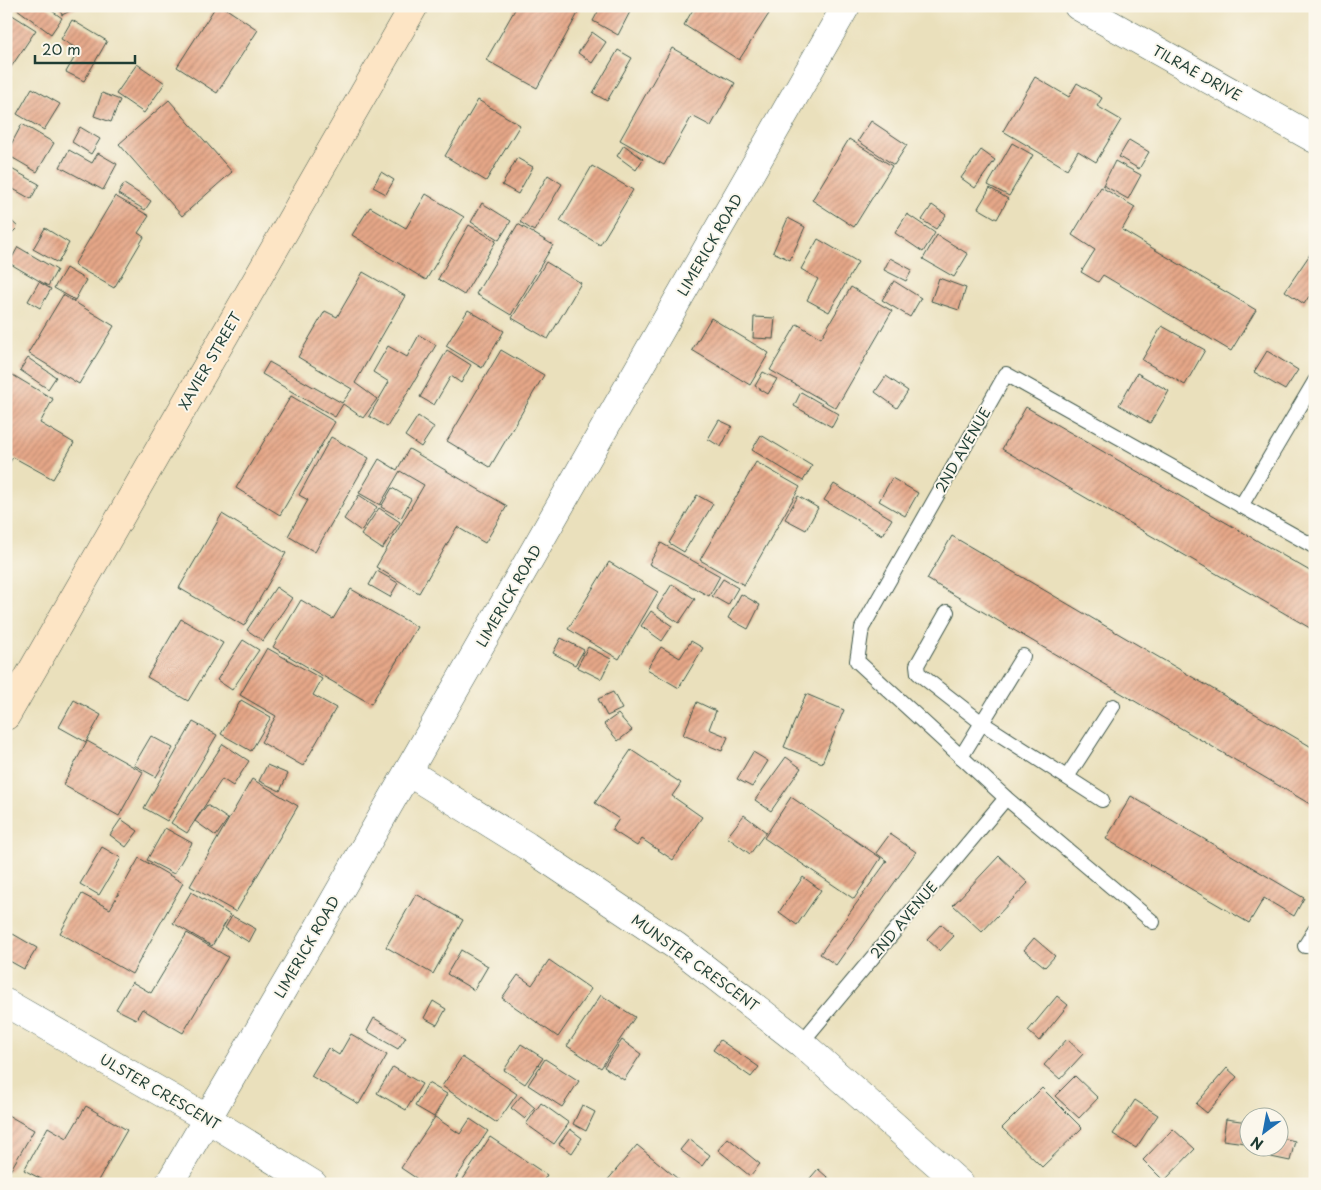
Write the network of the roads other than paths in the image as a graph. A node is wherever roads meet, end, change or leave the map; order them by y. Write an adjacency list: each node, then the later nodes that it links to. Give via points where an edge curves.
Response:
1 (414, 6): 11 (main road, XAVIER STREET)
2 (846, 6): 14 (street, LIMERICK ROAD)
3 (1078, 6): 4 (street, TILRAE DRIVE)
4 (1315, 139)
5 (1315, 381): 6 (lane)
6 (1241, 506): 7 (lane, 2ND AVENUE); 13 (lane, 2ND AVENUE, via 1006,374 862,628 857,661)
7 (1315, 547)
8 (947, 612): 12 (lane, via 917,665 918,672)
9 (1023, 656): 12 (lane)
10 (1113, 706): 15 (lane)
11 (6, 716)
12 (982, 723): 13 (lane); 15 (lane)
13 (961, 757): 16 (lane, 2ND AVENUE)
14 (408, 772): 22 (street, MUNSTER CRESCENT, via 527,846 676,946); 23 (street, LIMERICK ROAD)
15 (1066, 777): 17 (lane)
16 (1006, 798): 18 (lane, 2ND AVENUE); 22 (lane, 2ND AVENUE)
17 (1102, 800)
18 (1152, 922)
19 (1315, 930): 20 (lane)
20 (1305, 946)
21 (6, 1003): 23 (street, ULSTER CRESCENT)
22 (802, 1043): 26 (street, MUNSTER CRESCENT)
23 (206, 1118): 24 (street, LIMERICK ROAD); 25 (street, ULSTER CRESCENT)
24 (169, 1184)
25 (313, 1184)
26 (960, 1184)

